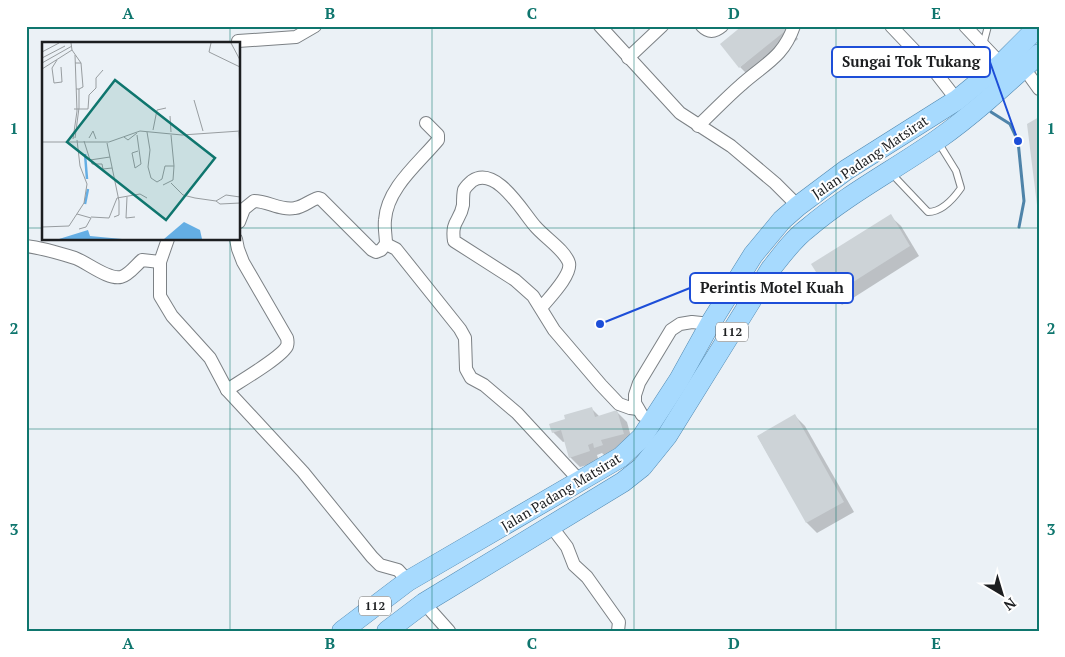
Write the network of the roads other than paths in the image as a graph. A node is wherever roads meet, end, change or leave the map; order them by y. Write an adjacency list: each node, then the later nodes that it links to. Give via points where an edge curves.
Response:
1 (315, 26): 11 (street, via 296,37)
2 (600, 26): 14 (street)
3 (662, 26): 14 (street)
4 (702, 26): 5 (street, via 716,31)
5 (722, 26)
6 (794, 26): 20 (street, via 782,50)
7 (891, 26): 18 (street)
8 (965, 26): 12 (street)
9 (988, 26): 12 (lane)
10 (1039, 26): 15 (main road, Jalan Padang Matsirat / 112)
11 (238, 40)
12 (984, 45): 15 (street)
13 (1039, 54): 16 (main road, Jalan Padang Matsirat / 112)
14 (628, 58): 20 (street, via 680,113)
15 (1001, 64): 18 (main road, Jalan Padang Matsirat / 112)
16 (1024, 68): 17 (street); 21 (main road, Jalan Padang Matsirat / 112)
17 (1039, 89)
18 (957, 100): 23 (main road, Jalan Padang Matsirat / 112, via 846,170)
19 (426, 123): 27 (street, via 438,135 438,140 393,195 385,220)
20 (698, 126): 23 (street, via 731,146)
21 (937, 140): 22 (main road, Jalan Padang Matsirat / 112); 22 (lane, via 956,170 961,188 941,208 928,212)
22 (888, 171): 35 (main road, Jalan Padang Matsirat / 112, via 832,208 780,256 667,436 642,467)
23 (798, 206): 31 (main road, Jalan Padang Matsirat / 112, via 768,234)
24 (240, 219): 27 (street, via 244,209 254,200 294,208 318,198 372,250 381,250)
25 (168, 240): 29 (street)
26 (236, 240): 32 (street, via 243,262 288,343 264,366)
27 (386, 244): 34 (street, via 396,249 460,329 465,338 466,369 471,378 517,413)
28 (26, 246): 29 (street, via 77,259 110,276 121,277 142,260)
29 (160, 262): 32 (street, via 160,296 164,304 181,328 210,358)
30 (541, 308): 30 (street, via 565,276 569,263 507,192 494,180 477,178 464,190 462,211 453,229 454,241 515,280); 33 (street, via 559,337 619,404)
31 (710, 324): 33 (main road, Jalan Padang Matsirat / 112, via 679,380); 33 (street, via 692,322 671,330 635,395 635,404)
32 (227, 390): 36 (street, via 303,472 372,557 380,565 398,570)
33 (644, 417): 34 (main road, Jalan Padang Matsirat / 112, via 642,437 621,457)
34 (580, 481): 36 (main road, Jalan Padang Matsirat / 112)
35 (551, 526): 37 (main road, Jalan Padang Matsirat / 112); 41 (street, via 567,547 574,565 587,577 620,622)
36 (408, 582): 37 (main road); 38 (main road, Jalan Padang Matsirat / 112)
37 (424, 603): 39 (main road, Jalan Padang Matsirat / 112); 40 (street)
38 (342, 631)
39 (387, 631)
40 (449, 631)
41 (618, 631)

